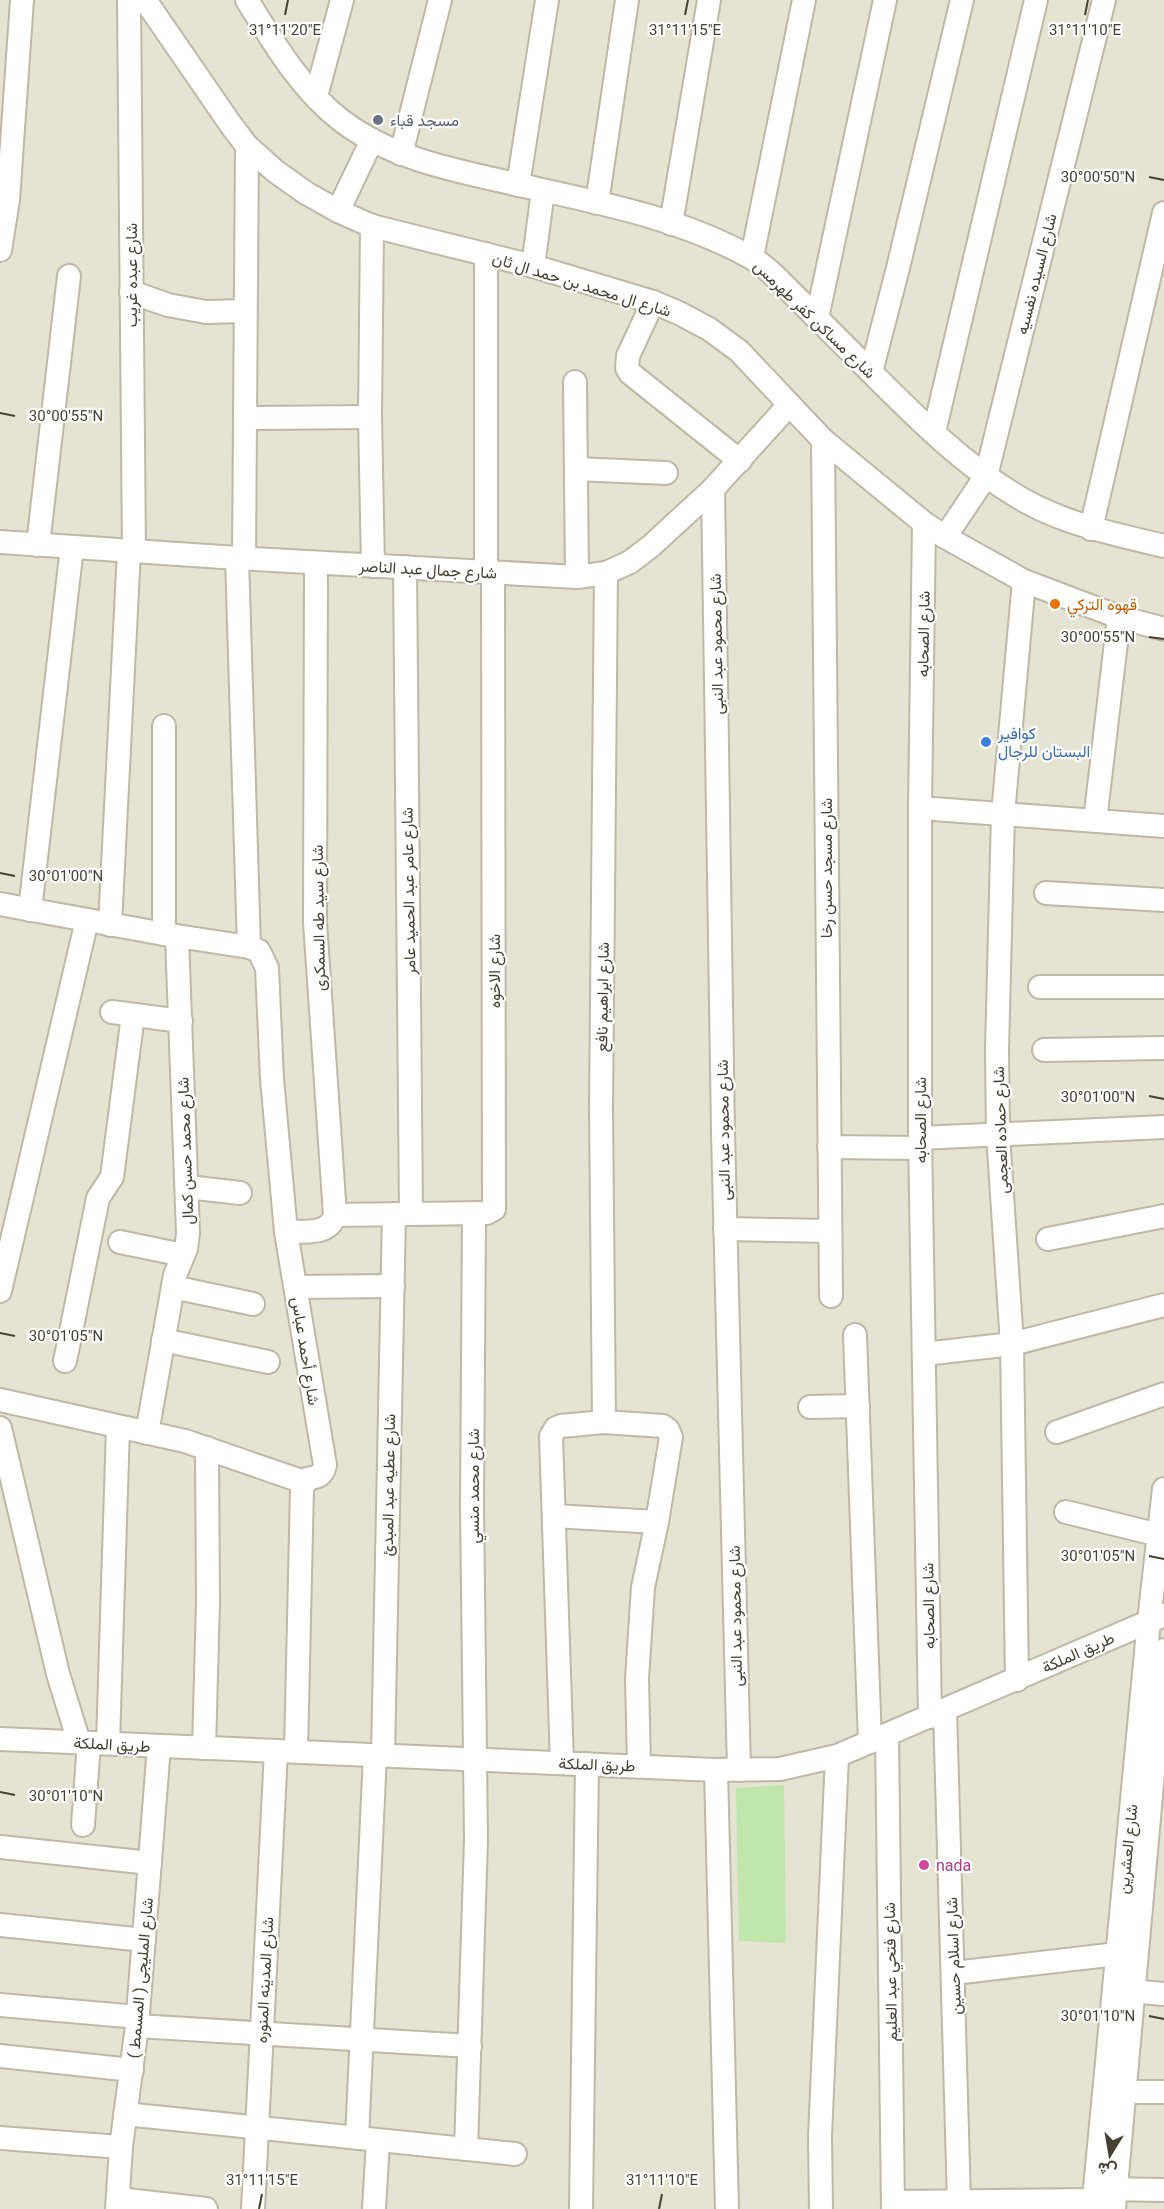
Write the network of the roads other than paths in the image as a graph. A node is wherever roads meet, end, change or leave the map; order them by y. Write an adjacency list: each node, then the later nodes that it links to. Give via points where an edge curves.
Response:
1 (22, 0): 26 (street, via 8,200)
2 (129, 0): 31 (street, شارع عبده غريب)
3 (145, 0): 17 (street, شارع ال محمد بن حمد ال ثان)
4 (342, 0): 15 (street)
5 (440, 0): 18 (street)
6 (547, 0): 19 (street)
7 (627, 0): 21 (street)
8 (709, 0): 24 (street)
9 (804, 0): 28 (street)
10 (885, 0): 34 (street)
11 (962, 0): 35 (street)
12 (1036, 0): 40 (street)
13 (1104, 0): 45 (street, شارع السيده نفسيه)
14 (253, 4): 15 (street, شارع مساكن كفر طهرمس, via 292,67)
15 (316, 96): 16 (street, شارع مساكن كفر طهرمس, via 342,121)
16 (372, 140): 18 (street, شارع مساكن كفر طهرمس); 22 (street)
17 (247, 146): 22 (street, شارع ال محمد بن حمد ال ثان, via 275,171); 33 (street)
18 (401, 154): 19 (street, شارع مساكن كفر طهرمس)
19 (518, 185): 20 (street, شارع مساكن كفر طهرمس)
20 (543, 191): 21 (street, شارع مساكن كفر طهرمس); 29 (street)
21 (597, 203): 24 (street, شارع مساكن كفر طهرمس)
22 (338, 211): 25 (street, شارع ال محمد بن حمد ال ثان)
23 (1164, 213): 48 (street)
24 (670, 224): 28 (street, شارع مساكن كفر طهرمس)
25 (372, 226): 27 (street, شارع ال محمد بن حمد ال ثان); 38 (street)
26 (0, 250)
27 (486, 255): 29 (street, شارع ال محمد بن حمد ال ثان); 59 (street)
28 (752, 257): 34 (street, شارع مساكن كفر طهرمس)
29 (533, 266): 32 (street, شارع ال محمد بن حمد ال ثان)
30 (69, 276): 50 (street)
31 (131, 292): 33 (street, via 168,305 206,312); 54 (street, شارع عبده غريب)
32 (653, 302): 37 (street, شارع ال محمد بن حمد ال ثان, via 709,329 739,351); 42 (street, via 628,356 627,368)
33 (244, 312): 39 (street)
34 (817, 318): 35 (street, شارع مساكن كفر طهرمس)
35 (871, 372): 40 (street, شارع مساكن كفر طهرمس)
36 (575, 382): 43 (street)
37 (789, 405): 41 (street, شارع ال محمد بن حمد ال ثان); 42 (street, شارع جمال عبد الناصر)
38 (370, 417): 39 (street); 57 (street)
39 (245, 418): 55 (street)
40 (934, 432): 45 (street, شارع مساكن كفر طهرمس)
41 (823, 440): 47 (street, شارع ال محمد بن حمد ال ثان); 86 (street, شارع مسجد حسن رخا)
42 (740, 461): 46 (street, شارع جمال عبد الناصر)
43 (576, 469): 44 (street); 61 (street)
44 (666, 473)
45 (986, 476): 48 (street, شارع مساكن كفر طهرمس, via 1029,503); 49 (street, شارع السيده نفسيه)
46 (713, 489): 60 (street, شارع جمال عبد الناصر, via 651,546); 93 (street, شارع محمود عبد النبى)
47 (924, 523): 49 (street, شارع ال محمد بن حمد ال ثان); 66 (street, شارع الصحابه)
48 (1091, 529): 51 (street, شارع مساكن كفر طهرمس)
49 (945, 537): 62 (street, شارع ال محمد بن حمد ال ثان)
50 (38, 544): 52 (street, شارع جمال عبد الناصر); 53 (street, شارع جمال عبد الناصر)
51 (1164, 546)
52 (72, 547): 54 (street, شارع جمال عبد الناصر); 73 (street)
53 (1, 549)
54 (131, 551): 55 (street, شارع جمال عبد الناصر); 75 (street)
55 (240, 558): 56 (street, شارع جمال عبد الناصر); 77 (street)
56 (316, 563): 57 (street, شارع جمال عبد الناصر); 91 (street, شارع سيد طه السمكرى, via 315,922)
57 (373, 566): 58 (street, شارع جمال عبد الناصر)
58 (405, 567): 59 (street, شارع جمال عبد الناصر); 90 (street, شارع عامر عبد الحميد عامر)
59 (490, 572): 61 (street, شارع جمال عبد الناصر); 89 (street, شارع الاخوه, via 495,1206 491,1212)
60 (606, 573): 61 (street, شارع جمال عبد الناصر); 116 (street, شارع ابراهيم نافع, via 601,1108)
61 (577, 577)
62 (1024, 581): 63 (street, شارع ال محمد بن حمد ال ثان); 67 (street, شارع حماده العجمى)
63 (1119, 618): 64 (street, شارع ال محمد بن حمد ال ثان); 68 (street)
64 (1164, 629)
65 (164, 726): 76 (street, شارع محمد حسن كمال)
66 (920, 808): 67 (street); 85 (street, شارع الصحابه)
67 (1003, 814): 68 (street); 84 (street, شارع حماده العجمى)
68 (1095, 821): 69 (street)
69 (1164, 826)
70 (1046, 893): 71 (street)
71 (1164, 900)
72 (1, 908): 73 (street)
73 (30, 910): 74 (street)
74 (87, 920): 75 (street); 102 (street)
75 (110, 925): 76 (street)
76 (171, 936): 77 (street); 80 (street, شارع محمد حسن كمال)
77 (249, 946): 95 (street, شارع أحمد عباس, via 259,951 267,968)
78 (1040, 987): 79 (street)
79 (1164, 987)
80 (180, 1021): 87 (street, شارع محمد حسن كمال); 110 (street, via 122,1014 112,1177 98,1198)
81 (1164, 1048): 82 (street)
82 (1044, 1050)
83 (1164, 1128): 84 (street)
84 (998, 1135): 85 (street); 108 (street, شارع حماده العجمى)
85 (920, 1143): 86 (street); 109 (street, شارع الصحابه)
86 (829, 1147): 94 (street, شارع مسجد حسن رخا)
87 (188, 1187): 88 (street); 98 (street, شارع محمد حسن كمال, via 189,1233)
88 (240, 1194)
89 (474, 1213): 90 (street); 140 (street, شارع محمد منسي)
90 (403, 1214): 91 (street); 99 (street, شارع عطيه عبد المبدئ)
91 (335, 1215): 95 (street, via 324,1230)
92 (1164, 1216): 96 (street)
93 (725, 1228): 94 (street); 146 (street, شارع محمود عبد النبى)
94 (830, 1231): 103 (street, شارع مسجد حسن رخا)
95 (286, 1232): 101 (street, شارع أحمد عباس)
96 (1048, 1239)
97 (120, 1242): 98 (street)
98 (183, 1254): 100 (street, شارع محمد حسن كمال)
99 (393, 1286): 101 (street); 138 (street, شارع عطيه عبد المبدئ)
100 (173, 1287): 104 (street); 107 (street, شارع محمد حسن كمال)
101 (296, 1287): 122 (street, شارع أحمد عباس, via 325,1465 318,1477)
102 (0, 1291)
103 (831, 1296)
104 (253, 1304)
105 (1164, 1305): 108 (street)
106 (855, 1335): 114 (street, شارع فتحي عبد العليم)
107 (164, 1340): 111 (street); 120 (street, شارع محمد حسن كمال)
108 (1012, 1344): 109 (street); 130 (street, شارع حماده العجمى)
109 (924, 1353): 131 (street, شارع الصحابه)
110 (65, 1361)
111 (268, 1362)
112 (1164, 1394): 119 (street)
113 (0, 1400): 117 (street)
114 (858, 1406): 115 (street); 133 (street, شارع فتحي عبد العليم)
115 (810, 1407)
116 (604, 1422): 125 (street, via 561,1426 553,1431); 126 (street, via 663,1426 668,1430)
117 (118, 1427): 120 (street); 134 (street)
118 (0, 1428): 134 (street, via 58,1674)
119 (1057, 1432)
120 (147, 1433): 121 (street)
121 (207, 1448): 122 (street); 136 (street)
122 (304, 1482): 137 (street)
123 (1164, 1490): 127 (street, شارع العشرين)
124 (1066, 1512): 127 (street)
125 (554, 1516): 126 (street); 142 (street)
126 (657, 1522): 144 (street, via 643,1587 639,1633)
127 (1159, 1535): 128 (street, شارع العشرين)
128 (1157, 1618): 130 (street, طريق الملكة); 141 (street, شارع العشرين)
129 (1164, 1650): 141 (street, شارع العشرين)
130 (1017, 1680): 131 (street, طريق الملكة)
131 (937, 1714): 133 (street, طريق الملكة); 155 (street, شارع اسلام حسين)
132 (0, 1739): 134 (street, طريق الملكة)
133 (878, 1739): 139 (street, طريق الملكة); 178 (street, شارع فتحي عبد العليم)
134 (92, 1743): 135 (street, طريق الملكة); 147 (street)
135 (159, 1746): 136 (street, طريق الملكة); 150 (street, شارع المليجى ( المسمط ))
136 (204, 1748): 137 (street, طريق الملكة)
137 (286, 1751): 138 (street, طريق الملكة); 160 (street, شارع المدينه المنوره)
138 (379, 1755): 140 (street, طريق الملكة); 161 (street, شارع عطيه عبد المبدئ)
139 (837, 1756): 146 (street, طريق الملكة, via 780,1769); 184 (street, via 820,2136)
140 (475, 1759): 142 (street, طريق الملكة); 162 (street, شارع محمد منسي)
141 (1151, 1760): 148 (street, شارع العشرين); 154 (street, شارع العشرين)
142 (562, 1763): 143 (street, طريق الملكة)
143 (587, 1764): 144 (street, طريق الملكة); 182 (street)
144 (639, 1766): 145 (street, طريق الملكة)
145 (716, 1770): 146 (street, طريق الملكة); 183 (street)
146 (739, 1770)
147 (83, 1825)
148 (1155, 1845): 151 (street, شارع العشرين)
149 (0, 1847): 150 (street)
150 (150, 1863): 153 (street, شارع المليجى ( المسمط ))
151 (1154, 1876): 156 (street, شارع العشرين)
152 (0, 1925): 153 (street)
153 (144, 1940): 159 (street, شارع المليجى ( المسمط ))
154 (1117, 1954): 155 (street); 156 (street, شارع العشرين)
155 (954, 1973): 176 (street, شارع اسلام حسين)
156 (1124, 1991): 157 (street); 165 (street, شارع العشرين); 175 (street, شارع العشرين)
157 (1164, 1994)
158 (0, 2005): 159 (street)
159 (137, 2021): 160 (street); 164 (street, شارع المليجى ( المسمط ))
160 (261, 2033): 161 (street); 168 (street, شارع المدينه المنوره)
161 (362, 2039): 162 (street); 170 (street, شارع عطيه عبد المبدئ)
162 (470, 2046): 172 (street, شارع محمد منسي)
163 (0, 2056): 164 (street)
164 (132, 2070): 167 (street, شارع المليجى ( المسمط ))
165 (1125, 2092): 166 (street); 175 (street, شارع العشرين)
166 (1164, 2092)
167 (125, 2114): 168 (street); 171 (street, شارع المليجى ( المسمط ))
168 (257, 2128): 170 (street); 180 (street, شارع المدينه المنوره)
169 (0, 2138): 171 (street)
170 (368, 2139): 172 (street); 181 (street, شارع عطيه عبد المبدئ)
171 (121, 2147): 177 (street, شارع المليجى ( المسمط ))
172 (466, 2149): 173 (street)
173 (515, 2154)
174 (1164, 2190): 175 (street)
175 (1102, 2199): 176 (street)
176 (959, 2202): 178 (street)
177 (118, 2204): 179 (street)
178 (893, 2205)
179 (206, 2209)
180 (253, 2209)
181 (374, 2209)
182 (581, 2209)
183 (726, 2209)
184 (821, 2209)

